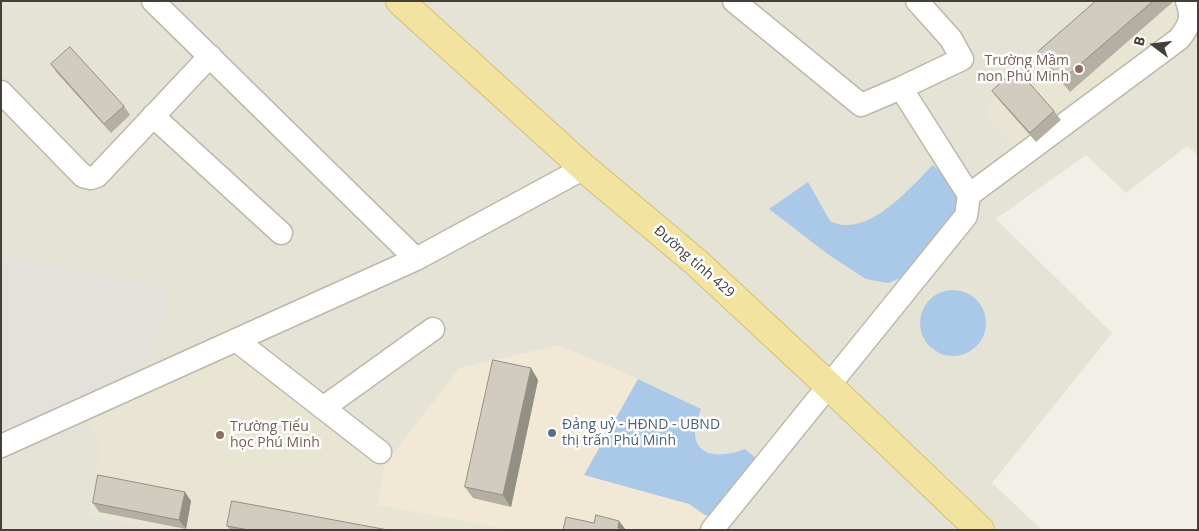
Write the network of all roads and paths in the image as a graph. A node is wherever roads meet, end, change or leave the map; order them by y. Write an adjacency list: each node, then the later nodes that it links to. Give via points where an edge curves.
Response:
1 (153, 1): 6 (street)
2 (400, 1): 10 (main road, Đường tỉnh 429)
3 (734, 1): 7 (street, via 861,105)
4 (917, 1): 7 (street, via 950,39 962,59)
5 (1187, 1): 11 (street, via 1190,20 1179,39)
6 (210, 56): 9 (street); 13 (street)
7 (902, 88): 11 (street)
8 (1, 92): 9 (street, via 83,176 89,178 97,176)
9 (153, 116): 12 (street)
10 (584, 168): 13 (street); 16 (main road, Đường tỉnh 429, via 696,263)
11 (969, 196): 16 (street, via 966,216)
12 (281, 233)
13 (416, 259): 15 (street)
14 (434, 329): 17 (street)
15 (236, 340): 17 (street); 18 (street)
16 (828, 385): 20 (street); 21 (main road, Đường tỉnh 429)
17 (323, 408): 19 (street)
18 (1, 446)
19 (380, 452)
20 (712, 530)
21 (980, 530)

